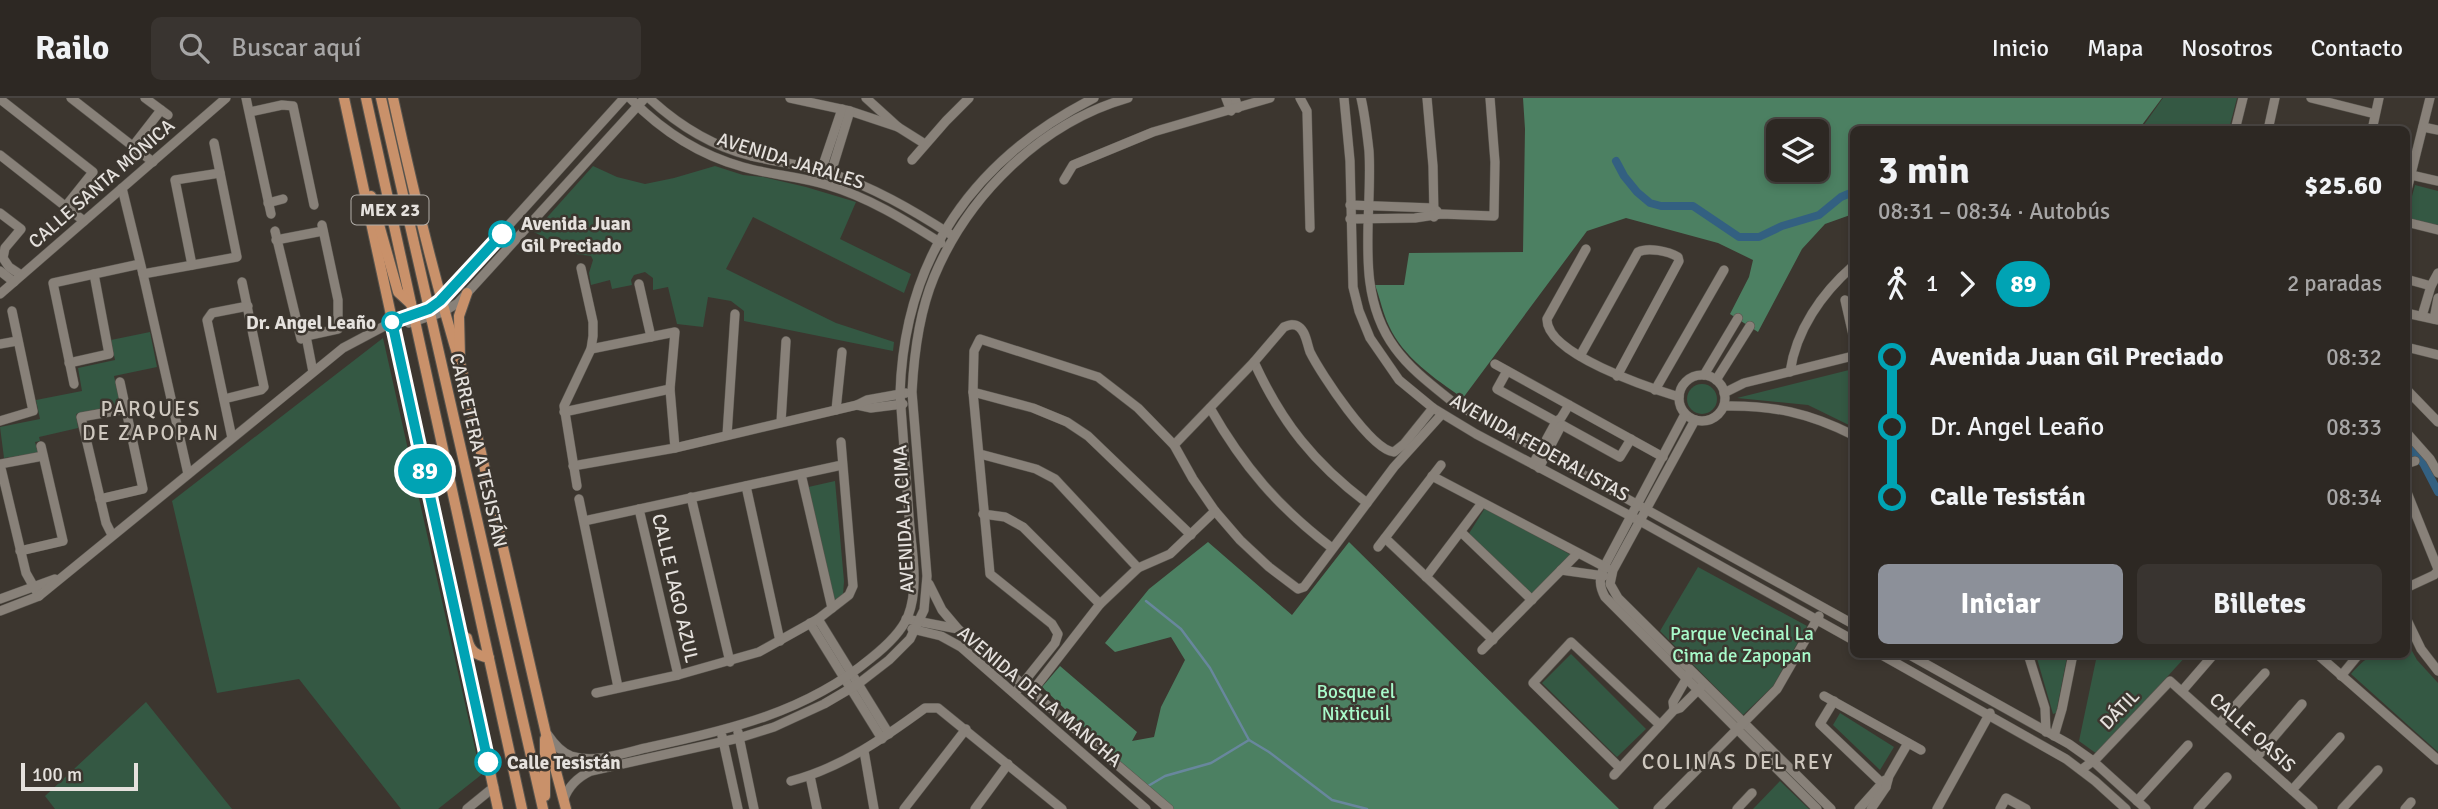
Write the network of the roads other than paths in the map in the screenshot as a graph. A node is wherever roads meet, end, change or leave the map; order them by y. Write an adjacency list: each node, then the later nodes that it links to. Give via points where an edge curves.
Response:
1 (71, 98): 45 (street)
2 (145, 98): 45 (street, via 164,113)
3 (246, 98): 35 (street)
4 (255, 98): 35 (street)
5 (344, 98): 49 (main road)
6 (366, 98): 101 (main road, CARRETERA A TESISTÁN / MEX 23)
7 (382, 98): 105 (main road, CARRETERA A TESISTÁN / MEX 23)
8 (393, 98): 103 (main road)
9 (624, 98): 75 (street)
10 (630, 98): 32 (street, AVENIDA JARALES)
11 (647, 98): 32 (street); 50 (street, AVENIDA JARALES, via 680,124 720,146)
12 (790, 98): 34 (street)
13 (866, 98): 40 (street)
14 (1094, 98): 80 (street, AVENIDA LA CIMA, via 1042,128 1006,156 973,191)
15 (1128, 98): 81 (street, AVENIDA LA CIMA, via 1096,109 1029,150 981,198)
16 (1226, 98): 33 (street)
17 (1235, 98): 33 (street)
18 (1270, 98): 33 (street)
19 (1300, 98): 77 (street, via 1307,111)
20 (1344, 98): 64 (street, AVENIDA FEDERALISTAS)
21 (1361, 98): 65 (street, AVENIDA FEDERALISTAS, via 1369,152)
22 (1427, 98): 69 (street)
23 (1490, 98): 69 (street, via 1494,216)
24 (2243, 98): 37 (street)
25 (2275, 98): 38 (street)
26 (2311, 98): 36 (street)
27 (2379, 98): 36 (street)
28 (2430, 98): 41 (street)
29 (0, 99): 67 (street, via 93,172)
30 (222, 99): 48 (street, CALLE SANTA MÓNICA)
31 (965, 99): 44 (street)
32 (638, 106): 56 (street, AVENIDA JARALES, via 705,153 743,167); 78 (street)
33 (1235, 109): 54 (street, via 1153,132 1073,165)
34 (846, 110): 40 (street); 50 (street)
35 (254, 111): 59 (street, via 293,106); 62 (street)
36 (2375, 114): 39 (street)
37 (2236, 126)
38 (2269, 126)
39 (2373, 126)
40 (898, 127): 44 (street)
41 (2423, 127): 42 (street); 52 (street)
42 (2438, 130)
43 (214, 143): 51 (street)
44 (925, 144): 47 (street)
45 (133, 146): 48 (street)
46 (0, 155): 67 (street)
47 (912, 160)
48 (153, 162): 58 (street, CALLE SANTA MÓNICA)
49 (360, 171): 101 (main road, via 398,292); 113 (main road)
50 (826, 172): 56 (street); 57 (street); 80 (street, AVENIDA JARALES, via 888,197)
51 (220, 173): 85 (street, via 237,257); 85 (street, via 175,180)
52 (2411, 175): 53 (street); 55 (street)
53 (2410, 179)
54 (1064, 180)
55 (2438, 181)
56 (817, 182): 57 (street, AVENIDA JARALES)
57 (827, 185): 82 (street, AVENIDA JARALES, via 881,207)
58 (122, 188): 74 (street, CALLE SANTA MÓNICA); 87 (street)
59 (312, 192): 60 (street); 63 (street)
60 (300, 195)
61 (283, 199): 62 (street)
62 (268, 202): 70 (street)
63 (314, 205)
64 (1350, 205): 65 (street); 71 (street, AVENIDA FEDERALISTAS)
65 (1369, 206): 66 (street); 72 (street, AVENIDA FEDERALISTAS)
66 (1387, 206): 69 (street); 73 (street)
67 (65, 207): 74 (street)
68 (0, 213): 92 (street, via 21,229 5,248 3,258)
69 (1436, 213): 73 (street)
70 (271, 214)
71 (1350, 219): 72 (street); 154 (street, AVENIDA FEDERALISTAS, via 1353,287 1370,338 1399,380)
72 (1369, 219): 73 (street); 171 (street, AVENIDA FEDERALISTAS, via 1371,291 1395,348 1454,402)
73 (1386, 219)
74 (83, 221): 92 (street, CALLE SANTA MÓNICA)
75 (514, 221): 78 (street); 103 (street)
76 (2410, 223): 79 (street)
77 (1310, 228)
78 (524, 229): 97 (street)
79 (2438, 230)
80 (945, 231): 81 (street, AVENIDA JARALES); 82 (street, AVENIDA LA CIMA)
81 (954, 237): 83 (street, AVENIDA LA CIMA)
82 (939, 242): 83 (street, AVENIDA JARALES); 143 (street, AVENIDA LA CIMA, via 908,318)
83 (948, 248): 144 (street, AVENIDA LA CIMA, via 922,317)
84 (1586, 248): 124 (street, via 1547,326)
85 (192, 265): 87 (street)
86 (581, 268): 121 (street, via 593,322)
87 (142, 269): 91 (street); 179 (street)
88 (1850, 269): 132 (street, via 1822,298 1805,325)
89 (1724, 270): 139 (street)
90 (0, 271): 92 (street)
91 (94, 274): 127 (street, via 109,354); 127 (street, via 52,283)
92 (18, 279): 98 (street, CALLE SANTA MÓNICA)
93 (2410, 279): 94 (street)
94 (2436, 279): 108 (street)
95 (242, 282): 102 (street)
96 (639, 284): 116 (street)
97 (467, 293): 103 (street, via 452,307); 129 (main road, via 459,316)
98 (0, 294)
99 (2438, 298): 111 (street)
100 (1845, 300): 112 (street)
101 (411, 304): 110 (main road, CARRETERA A TESISTÁN / MEX 23)
102 (248, 306): 146 (street, via 264,387); 146 (street, via 207,317)
103 (442, 306): 105 (street); 129 (main road)
104 (12, 311): 117 (street)
105 (430, 312): 110 (street); 302 (main road, CARRETERA A TESISTÁN / MEX 23)
106 (734, 314): 164 (street)
107 (2410, 314): 108 (street)
108 (2422, 316): 111 (street)
109 (1738, 318): 133 (street)
110 (414, 319): 113 (street); 233 (main road, CARRETERA A TESISTÁN / MEX 23)
111 (2436, 320)
112 (1850, 322)
113 (390, 325): 131 (street, via 343,348); 196 (main road)
114 (1750, 326): 135 (street)
115 (306, 337): 115 (street, via 301,338 276,236 322,228 338,300 338,329); 131 (street)
116 (651, 337): 121 (street); 138 (street, via 676,332)
117 (18, 341): 119 (street); 158 (street, via 33,411)
118 (786, 341): 159 (street)
119 (0, 344)
120 (2410, 348): 123 (street)
121 (591, 349): 155 (street)
122 (842, 352): 153 (street)
123 (2438, 355)
124 (1580, 356): 134 (street); 134 (street, via 1638,252 1674,254 1679,261)
125 (1850, 357): 132 (street)
126 (1254, 362): 151 (street); 162 (street, via 1284,327 1294,324 1303,330 1327,382 1384,449 1394,452); 188 (street, via 1289,427 1329,472)
127 (69, 363): 137 (street)
128 (1495, 364): 130 (street)
129 (461, 366): 271 (main road)
130 (1507, 371): 149 (street); 160 (street, via 1497,389)
131 (313, 372): 166 (street)
132 (1790, 372): 141 (street)
133 (1704, 375): 135 (street); 145 (street, via 1686,381)
134 (1617, 376): 139 (street)
135 (1716, 380): 141 (street)
136 (120, 382): 152 (street)
137 (74, 384)
138 (670, 389): 155 (street); 170 (street)
139 (1655, 390): 145 (street)
140 (973, 392): 169 (street, via 974,351 980,340 987,340 1098,377 1138,408); 172 (street); 199 (street, via 1067,422 1088,436)
141 (1724, 393): 150 (street)
142 (2410, 393): 161 (street)
143 (900, 394): 144 (street); 147 (street, AVENIDA LA CIMA); 148 (street)
144 (912, 397): 147 (street); 209 (street, AVENIDA LA CIMA)
145 (1679, 397): 156 (street)
146 (224, 399): 166 (street)
147 (901, 404): 148 (street); 222 (street, AVENIDA LA CIMA, via 914,575)
148 (857, 405): 153 (street)
149 (1569, 405): 160 (street); 167 (street)
150 (1724, 406): 157 (street, via 1712,419); 163 (street, via 1796,412)
151 (1210, 408): 169 (street); 202 (street, via 1258,481)
152 (126, 409): 185 (street, via 143,489); 185 (street, via 81,417)
153 (836, 410): 159 (street)
154 (1437, 411): 162 (street); 177 (street, AVENIDA FEDERALISTAS)
155 (564, 412): 176 (street)
156 (1685, 414): 157 (street); 173 (street)
157 (1695, 420): 190 (street)
158 (0, 421)
159 (781, 422): 164 (street)
160 (1560, 422): 167 (street, via 1620,457); 171 (street)
161 (2438, 422)
162 (1424, 428): 188 (street)
163 (1850, 434)
164 (727, 435): 170 (street)
165 (2410, 436): 178 (street)
166 (232, 438): 179 (street)
167 (1631, 439): 173 (street)
168 (841, 442): 174 (street)
169 (1174, 445): 192 (street)
170 (675, 448): 176 (street)
171 (1544, 451): 177 (street); 190 (street, AVENIDA FEDERALISTAS)
172 (981, 454): 193 (street); 205 (street, via 1036,469 1055,480)
173 (1663, 457): 190 (street)
174 (842, 465): 180 (street); 217 (street, via 853,586)
175 (1441, 465): 181 (street)
176 (573, 466): 183 (street)
177 (1536, 466): 194 (street, AVENIDA FEDERALISTAS)
178 (2438, 472)
179 (188, 474): 198 (street)
180 (801, 474): 182 (street); 217 (street)
181 (1432, 476): 189 (street); 200 (street)
182 (746, 485): 184 (street); 230 (street)
183 (577, 486)
184 (691, 497): 191 (street); 241 (street)
185 (100, 499): 198 (street)
186 (579, 499): 195 (street)
187 (2410, 500): 206 (street)
188 (1367, 503): 202 (street)
189 (1482, 503): 197 (street); 204 (street)
190 (1643, 507): 194 (street); 216 (street, AVENIDA FEDERALISTAS)
191 (639, 509): 195 (street); 247 (street, CALLE LAGO AZUL)
192 (1215, 511): 199 (street); 202 (street, via 1295,589 1304,587)
193 (983, 514): 215 (street, via 1005,517 1023,527); 227 (street, via 990,574 1052,624)
194 (1636, 519): 208 (street); 219 (street, AVENIDA FEDERALISTAS)
195 (584, 521): 252 (street)
196 (438, 531): 233 (main road, via 469,648); 293 (main road)
197 (1461, 532): 210 (street); 214 (street)
198 (112, 535): 212 (street)
199 (1191, 536): 205 (street, via 1162,560)
200 (1385, 538): 201 (street); 210 (street)
201 (1378, 547)
202 (1332, 548)
203 (20, 551): 203 (street, via 0,464 42,451 63,541); 212 (street)
204 (1577, 554): 207 (street); 208 (street)
205 (1138, 568): 215 (street)
206 (2438, 568): 211 (street, via 2434,575)
207 (1561, 570): 208 (street); 214 (street)
208 (1607, 572): 246 (street, via 1601,589 1605,597)
209 (927, 576): 223 (street, AVENIDA LA CIMA); 225 (street, AVENIDA DE LA MANCHA, via 934,598)
210 (1426, 577): 229 (street)
211 (2410, 586)
212 (36, 592): 213 (street); 218 (street)
213 (0, 599)
214 (1532, 600): 229 (street)
215 (1100, 604): 226 (street)
216 (1824, 607): 219 (street); 221 (street, AVENIDA FEDERALISTAS)
217 (832, 608): 220 (street)
218 (0, 611)
219 (1817, 619): 228 (street, AVENIDA FEDERALISTAS); 268 (street, via 1777,689)
220 (814, 621): 230 (street); 248 (street)
221 (1850, 622)
222 (904, 623): 223 (street, AVENIDA DE LA MANCHA); 248 (street)
223 (918, 626): 225 (street, AVENIDA DE LA MANCHA); 253 (street, via 896,653); 258 (street, AVENIDA DE LA MANCHA, via 952,641)
224 (2410, 626): 243 (street)
225 (958, 629): 251 (street, AVENIDA DE LA MANCHA)
226 (1077, 633): 227 (street); 244 (street)
227 (1058, 634): 242 (street)
228 (1850, 638)
229 (1493, 640): 231 (street)
230 (780, 641): 241 (street)
231 (1482, 650)
232 (2438, 657): 243 (street)
233 (489, 658): 301 (main road, CARRETERA A TESISTÁN / MEX 23)
234 (1887, 658): 265 (street)
235 (1915, 658): 262 (street)
236 (2029, 658): 272 (street)
237 (2072, 658): 272 (street, via 2062,709)
238 (2211, 658): 256 (street)
239 (2321, 658): 249 (street)
240 (2356, 658): 249 (street)
241 (730, 662): 247 (street)
242 (1038, 665): 244 (street); 251 (street)
243 (2435, 668)
244 (1047, 673): 255 (street)
245 (2265, 673): 266 (street)
246 (1688, 675): 254 (street); 264 (street, via 1673,702)
247 (678, 676): 252 (street)
248 (848, 676): 253 (street); 269 (street, via 801,703)
249 (2341, 676): 283 (street)
250 (2170, 681): 256 (street, CALLE OASIS); 284 (street, DÁTIL)
251 (1024, 684): 255 (street, AVENIDA DE LA MANCHA); 258 (street)
252 (618, 687): 257 (street)
253 (854, 687): 274 (street); 276 (street, via 801,715)
254 (1700, 687): 264 (street); 268 (street)
255 (1032, 691): 260 (street); 312 (street, AVENIDA DE LA MANCHA)
256 (2182, 691): 266 (street, CALLE OASIS)
257 (596, 693)
258 (1015, 693): 260 (street, AVENIDA DE LA MANCHA)
259 (1824, 696): 261 (street)
260 (1024, 701): 311 (street, AVENIDA DE LA MANCHA)
261 (1834, 701): 277 (street); 292 (street, via 1821,724)
262 (1995, 703): 265 (street); 272 (street)
263 (2302, 704): 282 (street)
264 (1674, 710): 267 (street)
265 (1989, 715): 288 (street); 319 (street)
266 (2219, 724): 282 (street, CALLE OASIS)
267 (1660, 725): 267 (street, via 1617,771 1533,683 1571,642)
268 (1740, 726): 313 (street); 315 (street); 316 (street)
269 (737, 727): 273 (street); 276 (street)
270 (966, 729): 274 (street, via 932,706); 285 (street); 307 (street)
271 (547, 734): 281 (street, via 570,755); 298 (main road); 302 (main road)
272 (2050, 734): 284 (street)
273 (722, 736): 276 (street); 281 (street); 286 (street); 303 (street)
274 (886, 737): 280 (street)
275 (2340, 737): 294 (street)
276 (739, 738): 304 (street)
277 (1908, 743): 279 (street); 292 (street)
278 (2188, 745): 297 (street)
279 (1922, 750)
280 (864, 751): 289 (street); 306 (street)
281 (613, 755): 286 (street)
282 (2256, 758): 294 (street, CALLE OASIS)
283 (2438, 760)
284 (2092, 761): 288 (street, DÁTIL); 297 (street)
285 (1008, 764): 296 (street); 308 (street)
286 (616, 766): 298 (street, via 582,775 567,790)
287 (2378, 769): 326 (street)
288 (2081, 770): 322 (street)
289 (810, 776): 291 (street); 305 (street)
290 (2227, 777): 324 (street)
291 (791, 781)
292 (1886, 782): 317 (street); 318 (street)
293 (494, 787): 299 (street); 300 (main road)
294 (2292, 790): 325 (street, CALLE OASIS)
295 (1752, 793): 314 (street)
296 (1051, 800): 309 (street); 310 (street)
297 (2137, 801): 323 (street)
298 (565, 804)
299 (467, 809)
300 (498, 809)
301 (522, 809)
302 (544, 809)
303 (738, 809)
304 (754, 809)
305 (817, 809)
306 (874, 809)
307 (904, 809)
308 (975, 809)
309 (1044, 809)
310 (1062, 809)
311 (1146, 809)
312 (1169, 809)
313 (1658, 809)
314 (1738, 809)
315 (1817, 809)
316 (1831, 809)
317 (1859, 809)
318 (1871, 809)
319 (1937, 809)
320 (2000, 809): 321 (street, via 2006,799)
321 (2026, 809)
322 (2126, 809)
323 (2146, 809)
324 (2198, 809)
325 (2313, 809)
326 (2342, 809)

